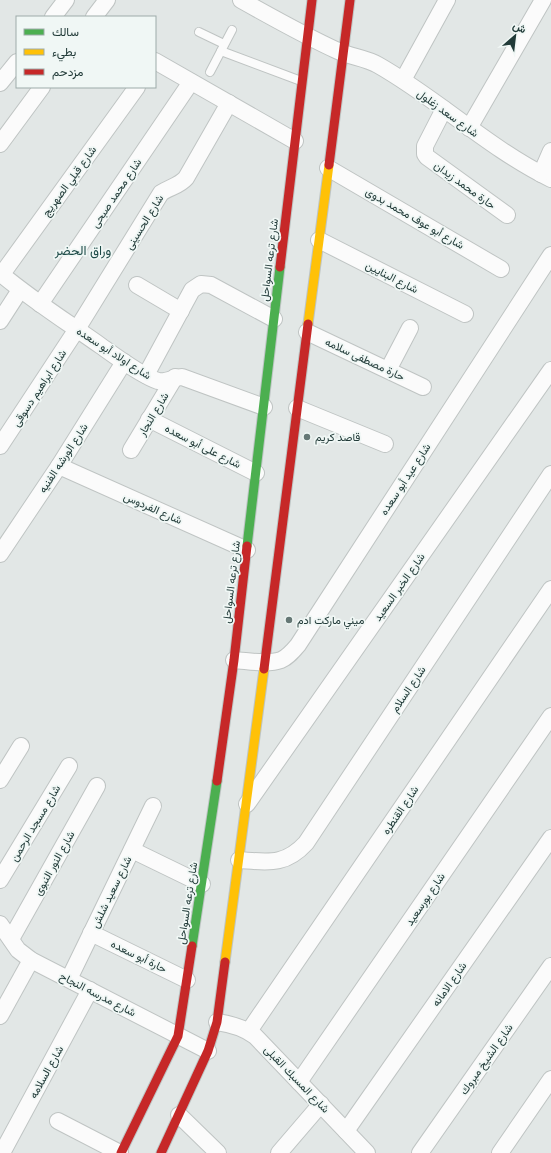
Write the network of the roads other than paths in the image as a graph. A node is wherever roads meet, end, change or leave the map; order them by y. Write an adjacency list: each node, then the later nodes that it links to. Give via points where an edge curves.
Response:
1 (66, 0): 8 (street)
2 (107, 0): 9 (street)
3 (241, 0): 12 (street, شارع سعد زغلول)
4 (312, 0): 12 (main road, شارع ترعه السواحل)
5 (350, 0): 14 (main road)
6 (446, 0): 18 (street)
7 (543, 0): 26 (street)
8 (54, 16)
9 (95, 16)
10 (232, 30): 13 (lane)
11 (199, 32): 13 (lane)
12 (308, 37): 14 (street, شارع سعد زغلول); 20 (main road, شارع ترعه السواحل)
13 (223, 48): 17 (lane); 20 (lane)
14 (343, 53): 18 (street, شارع سعد زغلول, via 377,64); 30 (main road)
15 (16, 63): 21 (street)
16 (156, 63): 19 (street)
17 (210, 72)
18 (403, 80): 25 (street, شارع سعد زغلول)
19 (191, 82): 24 (street); 39 (street, شارع محمد صبحى)
20 (302, 82): 27 (main road, شارع ترعه السواحل)
21 (0, 83)
22 (41, 88): 28 (street)
23 (136, 88): 36 (street, شارع قبلي الصهريج)
24 (228, 103): 27 (street); 45 (street, شارع الحسينى, via 186,178 181,184 161,193)
25 (444, 109): 26 (street, شارع سعد زغلول); 32 (street, حارة محمد زيدان, via 425,146 425,154)
26 (469, 128): 31 (street, شارع سعد زغلول)
27 (295, 142): 42 (main road, شارع ترعه السواحل)
28 (0, 144)
29 (551, 151): 31 (street)
30 (328, 168): 33 (main road); 35 (street, شارع أبو عوف محمد بدوى)
31 (546, 176)
32 (507, 216)
33 (319, 240): 41 (street, شارع البنايين); 46 (main road)
34 (551, 255): 66 (street, شارع عيد أبو سعده, via 298,646 282,660)
35 (501, 269)
36 (1, 274): 38 (street, شارع اولاد أبو سعده)
37 (137, 285): 40 (street)
38 (20, 290): 39 (street, شارع اولاد أبو سعده); 43 (street)
39 (40, 304): 45 (street, شارع اولاد أبو سعده)
40 (181, 310): 42 (street, via 192,290 201,284 211,285); 50 (street)
41 (465, 314)
42 (274, 318): 53 (main road, شارع ترعه السواحل)
43 (0, 321)
44 (410, 328): 48 (street)
45 (77, 329): 47 (street, شارع اولاد أبو سعده); 57 (street, شارع ابراهيم دسوقى)
46 (307, 332): 48 (street, حارة مصطفى سلامه); 54 (main road)
47 (124, 362): 50 (street, شارع اولاد أبو سعده); 59 (street, شارع الورشه الفنيه)
48 (388, 370): 52 (street, حارة مصطفى سلامه)
49 (551, 370): 72 (street, شارع الخبر السعيد)
50 (146, 375): 51 (street, شارع اولاد أبو سعده, via 160,381)
51 (175, 377): 53 (street, شارع اولاد أبو سعده, via 189,379); 55 (street, شارع النجار)
52 (423, 387)
53 (264, 407): 60 (main road, شارع ترعه السواحل)
54 (297, 408): 56 (street); 66 (main road)
55 (149, 419): 58 (street, شارع النجار); 60 (street, شارع على أبو سعده)
56 (385, 444)
57 (0, 446)
58 (131, 450)
59 (59, 466): 62 (street, شارع الفردوس); 63 (street, شارع الورشه الفنيه)
60 (256, 473): 62 (main road, شارع ترعه السواحل)
61 (551, 474): 76 (street, شارع السلام, via 298,852 272,862)
62 (247, 550): 65 (main road, شارع ترعه السواحل)
63 (0, 554)
64 (551, 589): 89 (street, شارع القنطره)
65 (234, 660): 66 (street, شارع عيد أبو سعده); 78 (main road, شارع ترعه السواحل)
66 (264, 662): 72 (main road)
67 (551, 716): 93 (street, شارع بورسعيد)
68 (21, 746): 70 (street)
69 (69, 766): 77 (street, شارع مسجد الرحمن)
70 (0, 780)
71 (97, 786): 81 (street, شارع النور النبوى)
72 (246, 805): 76 (main road)
73 (154, 806): 75 (street, شارع سعيد شلش)
74 (551, 838): 97 (street, شارع الامانه)
75 (132, 850): 78 (street); 80 (street, شارع سعيد شلش)
76 (239, 860): 88 (main road)
77 (0, 880)
78 (202, 884): 85 (main road, شارع ترعه السواحل)
79 (0, 924): 81 (street, شارع مدرسه النجاح)
80 (91, 933): 84 (street, شارع سعيد شلش); 85 (street, حارة أبو سعده)
81 (11, 940): 82 (street, شارع مدرسه النجاح, via 18,950)
82 (31, 960): 84 (street, شارع مدرسه النجاح); 87 (street)
83 (551, 966): 104 (street, شارع الشيخ مبروك)
84 (68, 979): 86 (street, شارع مدرسه النجاح)
85 (187, 980): 90 (main road, شارع ترعه السواحل)
86 (90, 990): 90 (street, شارع مدرسه النجاح); 99 (street, شارع السلامه)
87 (0, 1016)
88 (217, 1022): 89 (street, شارع المسبك القبلى); 91 (main road)
89 (249, 1032): 93 (street, شارع المسبك القبلى)
90 (178, 1036): 91 (street, شارع مدرسه النجاح); 100 (main road, شارع ترعه السواحل)
91 (208, 1051): 95 (main road)
92 (551, 1079): 105 (street)
93 (300, 1082): 94 (street, شارع المسبك القبلى)
94 (321, 1104): 97 (street, شارع المسبك القبلى); 103 (street)
95 (180, 1115): 101 (main road); 102 (street)
96 (58, 1122): 100 (street)
97 (346, 1131): 98 (street, شارع المسبك القبلى)
98 (361, 1151)
99 (2, 1153)
100 (120, 1153)
101 (161, 1153)
102 (218, 1153)
103 (279, 1153)
104 (420, 1153)
105 (500, 1153)

